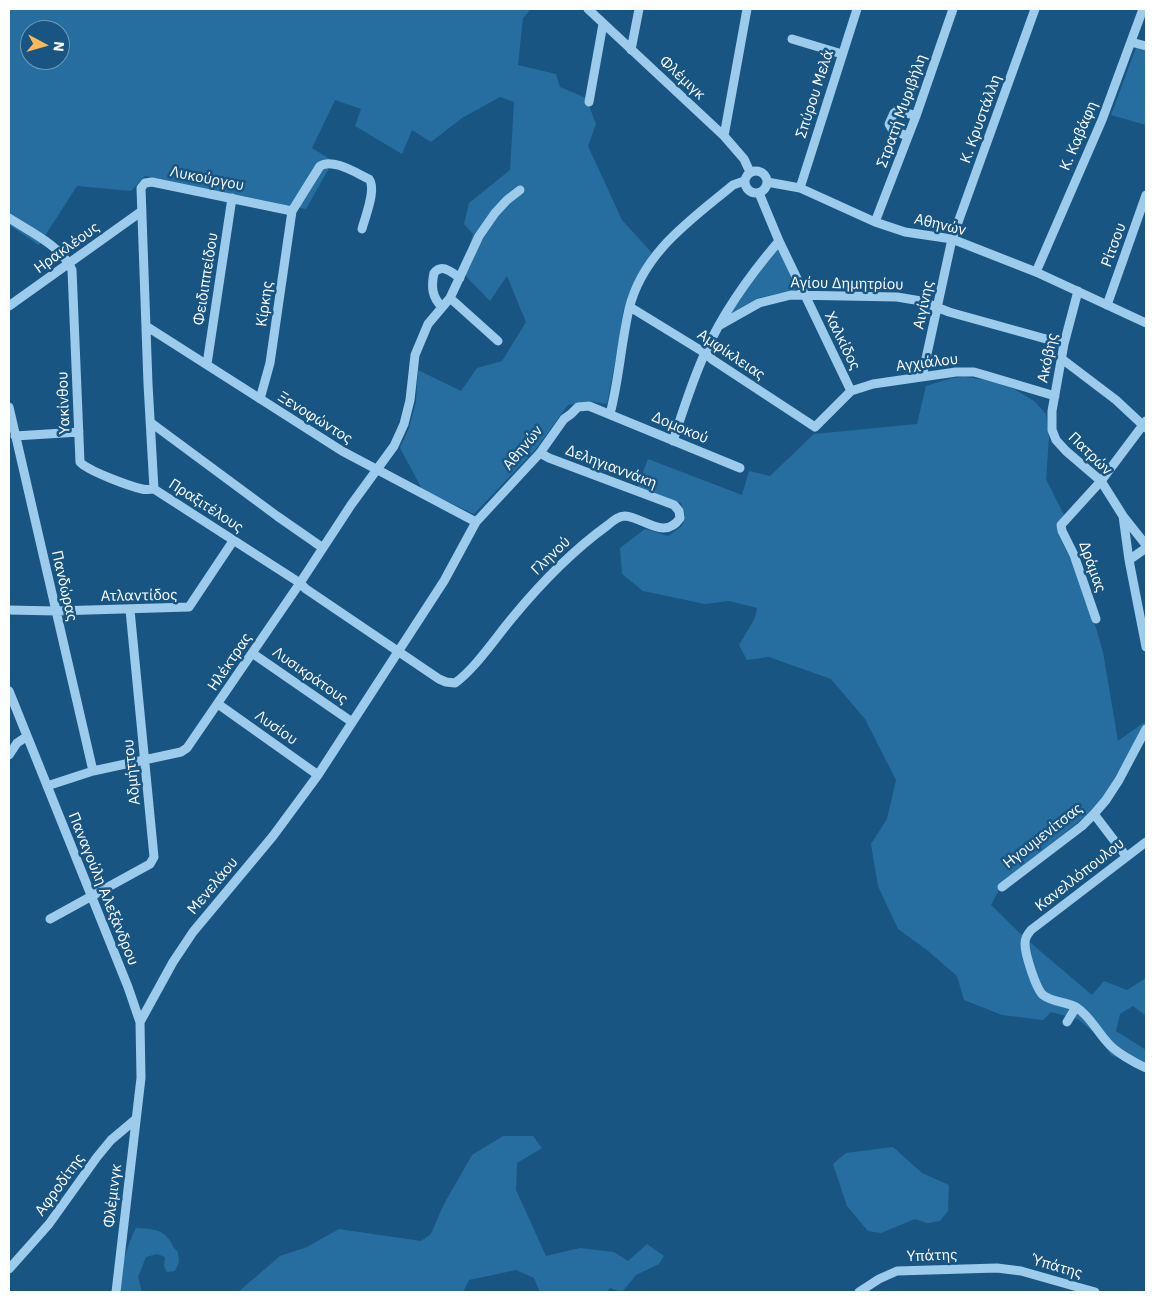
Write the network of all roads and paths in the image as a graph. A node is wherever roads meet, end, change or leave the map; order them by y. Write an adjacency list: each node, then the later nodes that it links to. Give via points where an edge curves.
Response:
1 (588, 9): 8 (street, Φλέμιγκ)
2 (639, 9): 12 (street)
3 (746, 9): 16 (street)
4 (857, 9): 13 (street, Σπύρου Μελά)
5 (953, 9): 15 (street, Στρατή Μυριβήλη)
6 (1035, 9): 31 (street, Κ. Κρυστάλλη)
7 (1142, 9): 10 (street, Κ. Καβάφη)
8 (603, 24): 12 (street, Φλέμιγκ); 14 (street)
9 (792, 39): 13 (street)
10 (1131, 42): 11 (street); 34 (street, Κ. Καβάφη, via 1102,120)
11 (1146, 46)
12 (631, 50): 16 (street, Φλέμιγκ)
13 (842, 54): 21 (street, Σπύρου Μελά)
14 (589, 102)
15 (916, 116): 17 (street, Στρατή Μυριβήλη); 17 (street, via 898,110 889,124 893,131)
16 (724, 136): 18 (street, Φλέμιγκ, via 744,159)
17 (908, 136): 29 (street, Στρατή Μυριβήλη)
18 (750, 172): 19 (street); 20 (street, via 761,172)
19 (744, 181): 23 (street, via 750,192); 42 (street, via 733,185 669,239 640,280)
20 (767, 182): 21 (street, Αθηνών); 23 (street)
21 (800, 188): 29 (street, Αθηνών)
22 (520, 190): 35 (street, Ηλέκτρας, via 506,200 484,228)
23 (759, 193): 32 (street, Χαλκίδος)
24 (1146, 195): 39 (street, Ρίτσου)
25 (232, 198): 26 (street, Λυκούργου, via 145,183 141,188); 27 (street, Λυκούργου); 51 (street, Φειδιππείδου)
26 (142, 211): 33 (street, Ηρακλέους); 46 (street, Πραξιτέλους)
27 (292, 211): 30 (street, via 320,166 334,164 372,182); 55 (street, Κίρκης, via 270,363)
28 (9, 218): 33 (street, via 49,244)
29 (874, 222): 31 (street, Αθηνών, via 905,232)
30 (362, 229)
31 (952, 239): 34 (street, Αθηνών); 43 (street, Αιγίνης)
32 (779, 241): 37 (street, Χαλκίδος); 45 (street, via 756,268)
33 (70, 263): 40 (street, Ηρακλέους); 62 (street, Υακίνθου, via 74,285)
34 (1036, 272): 36 (street, Αθηνών)
35 (460, 278): 38 (street, Ηλέκτρας); 41 (street, via 444,268 434,273 433,294)
36 (1078, 291): 39 (street, Αθηνών); 48 (street, Ακόβης)
37 (805, 295): 43 (street, Αγίου Δημητρίου, via 897,297); 45 (street, Αγίου Δημητρίου, via 759,303); 53 (street, Χαλκίδος)
38 (450, 298): 41 (street, Ηλέκτρας); 47 (street)
39 (1107, 305): 44 (street, Αθηνών)
40 (9, 306)
41 (442, 307): 67 (street, Ηλέκτρας, via 428,324 415,355 404,424 394,446)
42 (630, 307): 49 (street, Αμφίκλειας); 57 (street)
43 (938, 307): 48 (street, Αγίου Δημητρίου); 52 (street, Αιγίνης)
44 (1146, 323)
45 (720, 325): 49 (street)
46 (146, 326): 51 (street, Ξενοφώντος); 58 (street, Πραξιτέλους)
47 (498, 341)
48 (1064, 344): 50 (street, Ακόβης)
49 (705, 352): 60 (street, Αμφίκλειας); 64 (street)
50 (1062, 359): 54 (street, Ακόβης); 59 (street)
51 (206, 364): 55 (street, Ξενοφώντος)
52 (922, 377): 53 (street, Αγχιάλου, via 873,384); 54 (street, Αγχιάλου, via 974,372)
53 (851, 391): 60 (street, Αγχιάλου)
54 (1055, 396): 61 (street, Ακόβης)
55 (260, 399): 67 (street, Ξενοφώντος)
56 (9, 407): 63 (street, Πανδώρας)
57 (610, 414): 64 (street, Δομοκού); 65 (street, Αθηνών, via 589,406 578,407 564,419)
58 (150, 422): 69 (street, Πραξιτέλους); 75 (street)
59 (1145, 424): 68 (street)
60 (815, 427)
61 (1052, 430): 68 (street, Πατρών, via 1066,451)
62 (79, 432): 63 (street); 69 (street, Υακίνθου, via 80,462 85,466 142,489)
63 (15, 436): 80 (street, Πανδώρας)
64 (673, 440): 66 (street, Δομοκού)
65 (540, 453): 70 (street, Δεληγιαννάκη); 72 (street, Αθηνών)
66 (740, 468)
67 (375, 470): 72 (street, Ξενοφώντος); 75 (street, Ηλέκτρας)
68 (1101, 481): 71 (street, Πατρών); 81 (street, Δράμας, via 1061,525)
69 (154, 488): 73 (street, Πραξιτέλους)
70 (674, 505): 85 (street, Γληνού, via 680,518 672,526 658,528 625,516 592,536 551,574)
71 (1123, 516): 74 (street, Πατρών); 76 (street)
72 (476, 522): 83 (street, Αθηνών, via 444,581)
73 (233, 541): 77 (street, Πραξιτέλους); 79 (street, Ατλαντίδος, via 189,607)
74 (1146, 547): 76 (street)
75 (323, 548): 77 (street, Ηλέκτρας)
76 (1129, 560): 82 (street)
77 (300, 583): 83 (street, Πραξιτέλους); 84 (street, Ηλέκτρας)
78 (9, 610): 80 (street, Ατλαντίδος)
79 (130, 610): 80 (street, Ατλαντίδος); 92 (street, Αδμήττου)
80 (56, 611): 93 (street, Πανδώρας)
81 (1096, 619)
82 (1146, 647)
83 (399, 651): 85 (street, Πραξιτέλους, via 439,679); 88 (street, Αθηνών)
84 (252, 653): 87 (street, Ηλέκτρας); 88 (street, Λυσικράτους)
85 (455, 683)
86 (9, 691): 90 (street, Παναγούλη Αλεξάνδρου)
87 (218, 704): 92 (street, Ηλέκτρας, via 185,751); 94 (street, Λυσίου)
88 (352, 722): 94 (street, Αθηνών)
89 (1146, 729): 96 (street, Ηγουμενίτσας, via 1110,793)
90 (26, 736): 91 (street); 95 (street, Παναγούλη Αλεξάνδρου)
91 (9, 755)
92 (145, 760): 93 (street, Ηλέκτρας); 100 (street, Αδμήττου, via 154,857 150,864)
93 (93, 771): 95 (street, Ηλέκτρας)
94 (318, 775): 103 (street, Μενελάου, via 192,932)
95 (47, 786): 100 (street, Παναγούλη Αλεξάνδρου)
96 (1094, 814): 98 (street); 99 (street, Ηγουμενίτσας)
97 (1146, 842): 98 (street, Κανελλόπουλου)
98 (1126, 856): 102 (street, Κανελλόπουλου, via 1026,936 1025,950 1039,991)
99 (1002, 887)
100 (90, 896): 101 (street, Αδμήττου); 103 (street, Παναγούλη Αλεξάνδρου)
101 (50, 919)
102 (1076, 1007): 104 (street); 105 (street, via 1091,1020 1109,1044)
103 (140, 1022): 106 (street, Παναγούλη Αλεξάνδρου)
104 (1067, 1022)
105 (1146, 1068)
106 (138, 1103): 107 (street, Φλέμινγκ)
107 (136, 1119): 108 (street, Αφροδίτης, via 111,1140 49,1224); 110 (street, Φλέμινγκ)
108 (9, 1269)
109 (1011, 1269): 111 (street, Υπάτης, via 897,1271); 112 (street, Ύπάτης)
110 (116, 1292)
111 (859, 1292)
112 (1095, 1292)

